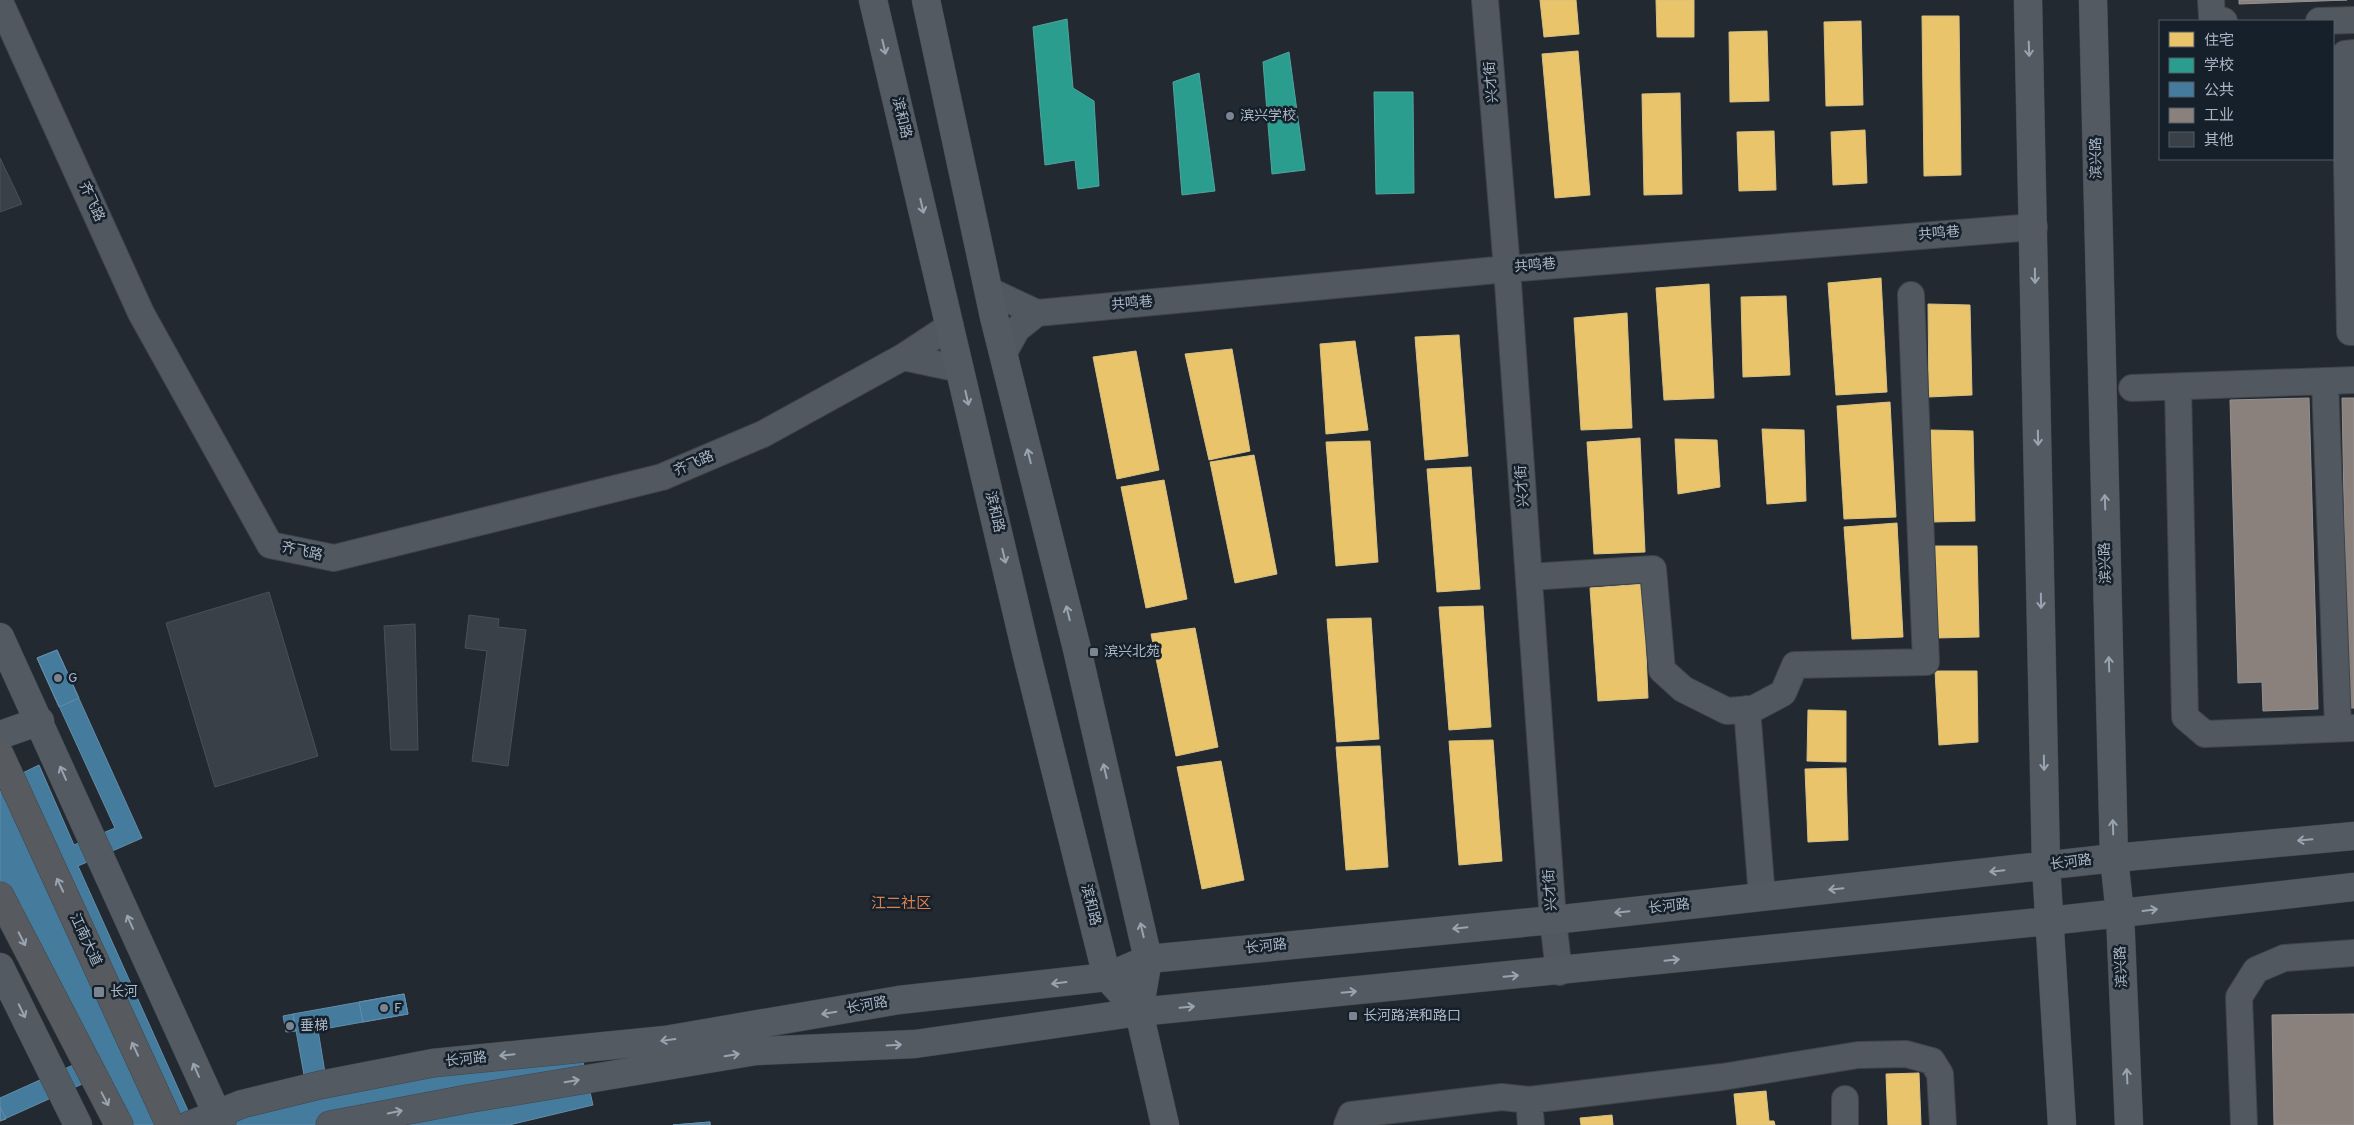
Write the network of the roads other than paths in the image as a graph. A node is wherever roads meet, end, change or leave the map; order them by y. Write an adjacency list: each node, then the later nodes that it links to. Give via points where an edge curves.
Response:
1 (873, 0): 17 (main road, 滨和路, one-way to 17)
2 (926, 0): 14 (main road, 滨和路)
3 (1485, 0): 13 (street, 兴才街)
4 (2028, 0): 12 (main road, one-way to 12)
5 (2093, 0): 34 (main road, 滨兴路, one-way to 5)
6 (2211, 0): 8 (street, via 2212,17)
7 (0, 2): 20 (street, 齐飞路, via 141,313 270,545 334,558 662,477 763,434)
8 (2221, 20)
9 (2354, 20): 10 (street)
10 (2334, 21)
11 (2354, 53): 18 (street, via 2345,54 2350,332)
12 (2034, 227): 13 (street, 共鸣巷); 35 (main road, one-way to 35)
13 (1507, 269): 16 (street, 共鸣巷); 26 (street, 兴才街)
14 (988, 290): 16 (street); 19 (main road, 滨和路)
15 (1911, 295): 28 (street, via 1926,662 1795,665 1783,693)
16 (1037, 313): 19 (street, via 1017,329)
17 (950, 326): 20 (street, 齐飞路); 21 (main road, 滨和路)
18 (2354, 332)
19 (1003, 354): 43 (main road, 滨和路, one-way to 19, via 1077,649)
20 (903, 357): 21 (street)
21 (960, 369): 46 (main road, 滨和路, one-way to 46)
22 (2354, 380): 23 (street)
23 (2325, 381): 24 (street); 30 (street)
24 (2178, 387): 25 (street); 30 (street, via 2185,717 2205,734)
25 (2132, 388)
26 (1529, 577): 28 (street, via 1653,569 1662,670 1683,689 1704,701 1727,711); 40 (street, 兴才街)
27 (0, 637): 29 (main road)
28 (1747, 710): 38 (street)
29 (40, 721): 31 (main road); 50 (main road, one-way to 29)
30 (2346, 728)
31 (0, 735)
32 (0, 755): 53 (highway, 江南大道, one-way to 32)
33 (2354, 836): 34 (main road, 长河路, one-way to 34)
34 (2114, 858): 35 (main road, 长河路); 39 (main road, 滨兴路)
35 (2046, 866): 38 (main road, 长河路, one-way to 38); 41 (main road)
36 (2354, 887): 39 (main road, one-way to 36)
37 (0, 896): 52 (highway, one-way to 52)
38 (1762, 897): 40 (main road, 长河路, one-way to 40)
39 (2120, 914): 41 (main road); 61 (main road, 滨兴路, one-way to 39)
40 (1553, 920): 43 (main road, 长河路, one-way to 43); 45 (street, 兴才街)
41 (2049, 921): 45 (main road, one-way to 41); 60 (main road)
42 (2354, 953): 62 (street, via 2284,958 2256,970 2239,997)
43 (1148, 959): 46 (main road, 长河路); 47 (main road, 滨和路)
44 (0, 967): 51 (main road, one-way to 51)
45 (1559, 972): 47 (main road, one-way to 45)
46 (1107, 977): 47 (main road, 滨和路); 50 (main road, 长河路, one-way to 50, via 899,1000 665,1040 433,1063 242,1104)
47 (1139, 1012): 55 (main road, one-way to 47, via 756,1051 914,1044); 56 (main road, 滨和路)
48 (1845, 1099): 58 (street)
49 (1530, 1113): 57 (street, via 1502,1097 1351,1116); 59 (street, via 1858,1055 1906,1054 1932,1061 1940,1074)
50 (219, 1120): 54 (main road, 长河路)
51 (78, 1125)
52 (119, 1125)
53 (170, 1125)
54 (190, 1125)
55 (330, 1125)
56 (1165, 1125)
57 (1347, 1125)
58 (1845, 1125)
59 (1944, 1125)
60 (2062, 1125)
61 (2129, 1125)
62 (2244, 1125)

